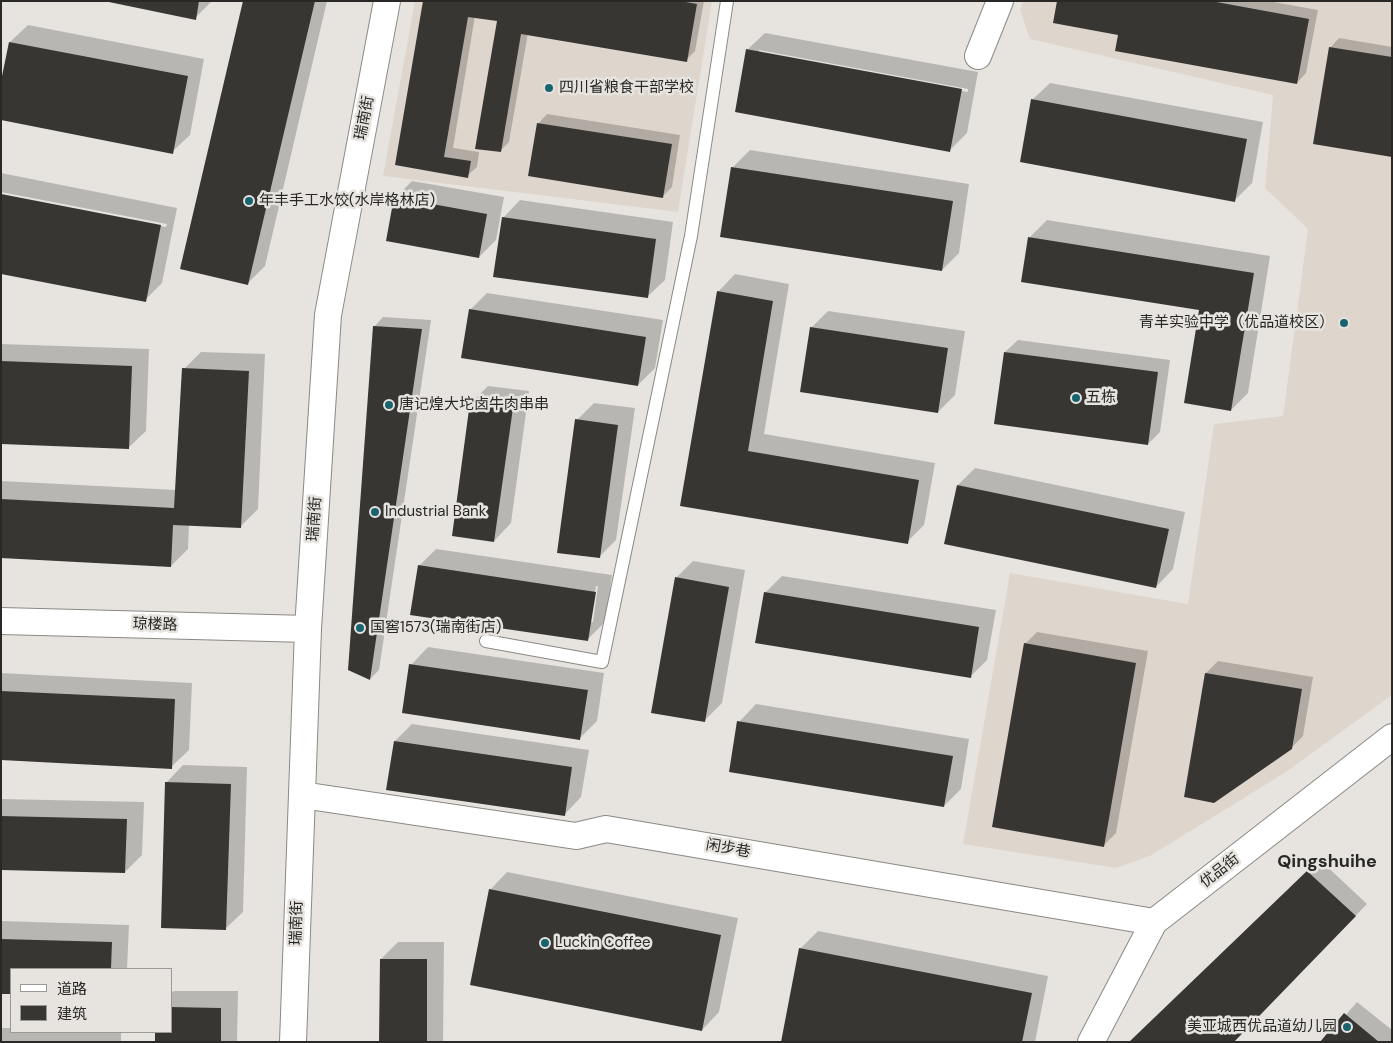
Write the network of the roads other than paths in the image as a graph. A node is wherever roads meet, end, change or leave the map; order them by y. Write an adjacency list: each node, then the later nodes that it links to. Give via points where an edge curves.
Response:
1 (387, 1): 6 (street, 瑞南街, via 328,316)
2 (727, 1): 7 (lane, via 692,236 602,662)
3 (1000, 1): 4 (street)
4 (978, 56)
5 (1, 621): 6 (street, 琼楼路)
6 (308, 629): 9 (street, 瑞南街)
7 (486, 641)
8 (1392, 737): 10 (street, 优品街)
9 (302, 795): 10 (street, 闲步巷, via 576,836 606,828); 11 (street, 瑞南街)
10 (1154, 922): 12 (street, 优品街)
11 (293, 1042)
12 (1091, 1042)

